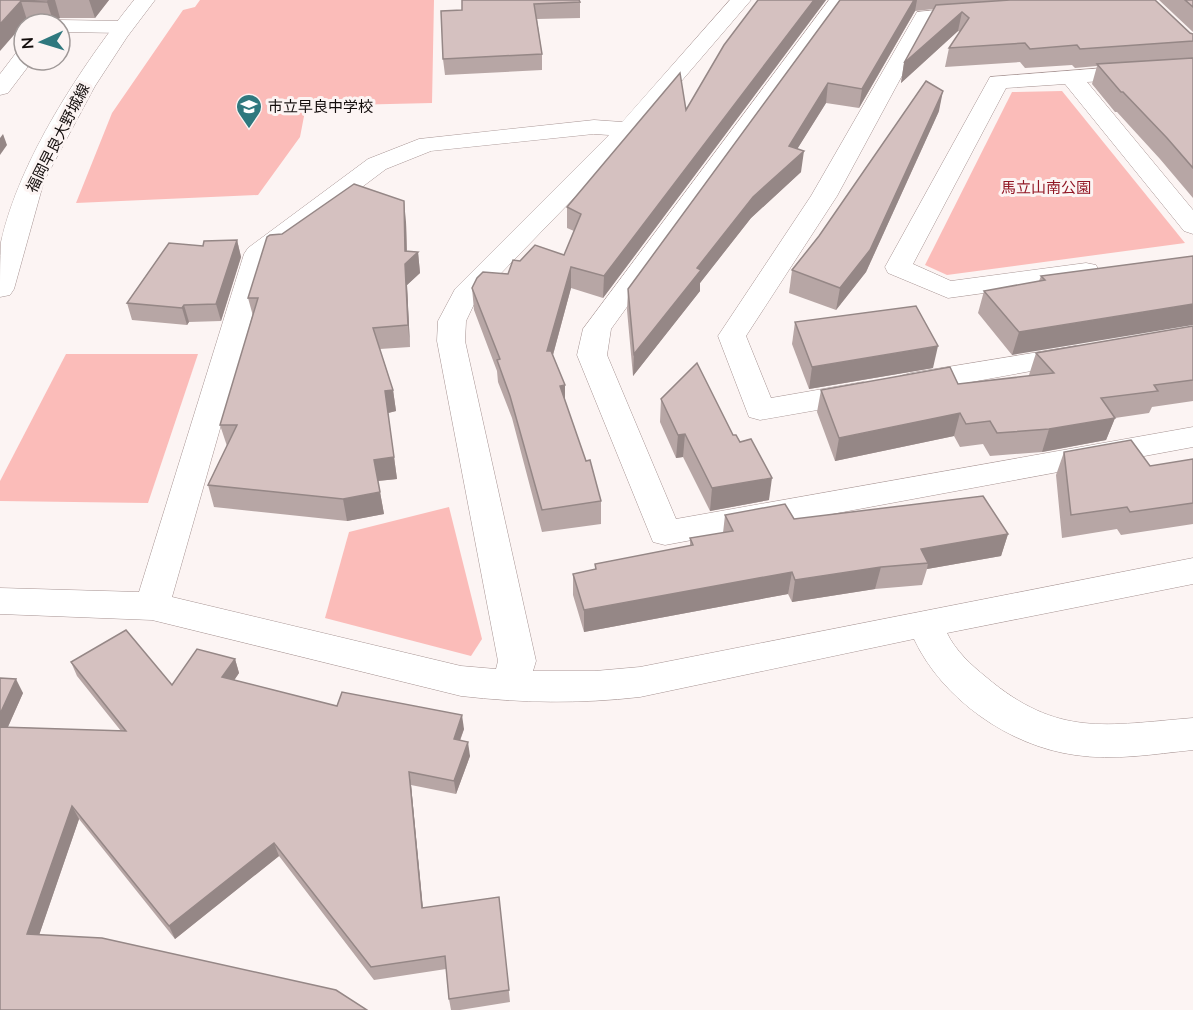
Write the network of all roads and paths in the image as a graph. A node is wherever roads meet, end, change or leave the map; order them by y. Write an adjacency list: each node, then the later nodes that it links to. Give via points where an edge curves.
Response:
1 (145, 0): 6 (street, 福岡早良大野城線)
2 (741, 0): 11 (street)
3 (839, 0): 16 (street, via 597,329 592,355 665,533)
4 (993, 11): 15 (street, via 924,16 824,196 732,336 760,410)
5 (72, 21): 6 (street)
6 (124, 27): 14 (street, 福岡早良大野城線, via 84,86 32,181)
7 (1193, 68): 9 (street)
8 (13, 72): 10 (street)
9 (1071, 77): 12 (street); 13 (street, via 998,82 898,267 948,290)
10 (0, 88)
11 (628, 129): 19 (street, via 594,127 427,144 377,164 257,254); 21 (street, via 465,295 452,321 451,341 517,661)
12 (1193, 226)
13 (1111, 268)
14 (0, 289)
15 (1099, 351)
16 (1193, 437)
17 (1193, 571): 20 (street)
18 (0, 601): 19 (street)
19 (152, 606): 21 (street, via 461,681)
20 (925, 622): 21 (street, via 640,682 594,688); 22 (street, via 937,650 960,676 998,708 1041,730 1073,739)
21 (510, 687)
22 (1193, 734)

